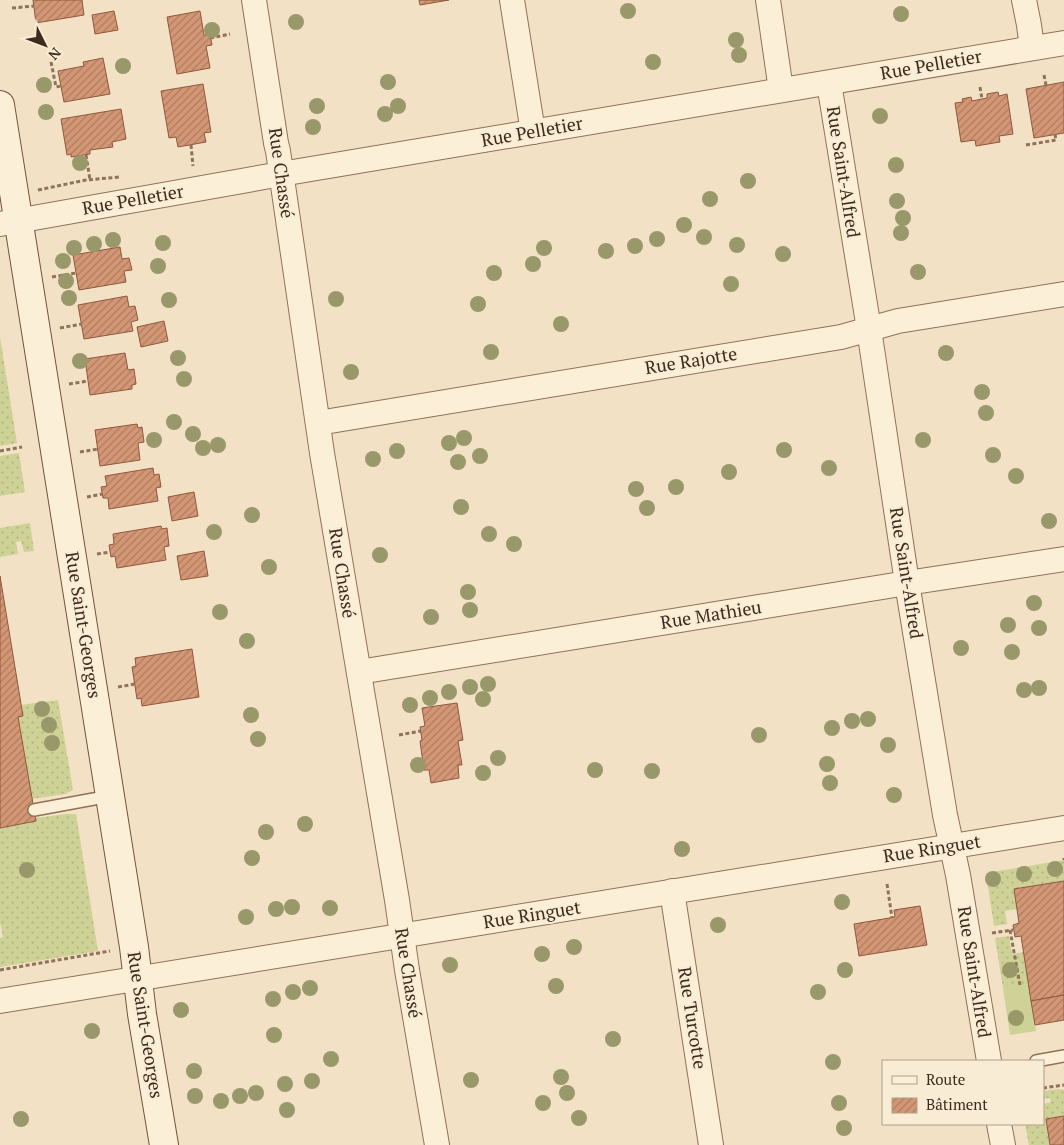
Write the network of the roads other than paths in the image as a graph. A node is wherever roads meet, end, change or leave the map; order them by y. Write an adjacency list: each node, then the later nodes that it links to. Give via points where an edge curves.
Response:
1 (254, 0): 11 (street, Rue Chassé)
2 (512, 0): 10 (street)
3 (768, 0): 8 (street)
4 (1024, 0): 6 (street)
5 (1064, 43): 6 (street, Rue Pelletier)
6 (1032, 48): 7 (street, Rue Pelletier)
7 (828, 83): 8 (street, Rue Pelletier); 14 (street, Rue Saint-Alfred)
8 (780, 90): 10 (street, Rue Pelletier)
9 (0, 105): 12 (street, Rue Saint-Georges)
10 (533, 132): 11 (street, Rue Pelletier)
11 (281, 174): 12 (street, Rue Pelletier); 15 (street, Rue Chassé)
12 (9, 222): 19 (street, Rue Saint-Georges)
13 (1064, 294): 14 (street, Rue Rajotte)
14 (869, 328): 15 (street, Rue Rajotte, via 841,336); 17 (street, Rue Saint-Alfred)
15 (318, 423): 18 (street, Rue Chassé)
16 (1064, 559): 17 (street, Rue Mathieu)
17 (907, 583): 18 (street, Rue Mathieu); 22 (street, Rue Saint-Alfred)
18 (359, 672): 24 (street, Rue Chassé)
19 (110, 796): 20 (lane); 25 (street, Rue Saint-Georges)
20 (34, 810)
21 (1064, 828): 22 (street, Rue Ringuet)
22 (952, 846): 23 (street, Rue Ringuet); 28 (street, Rue Saint-Alfred)
23 (672, 891): 24 (street, Rue Ringuet); 33 (street, Rue Turcotte)
24 (401, 936): 25 (street, Rue Ringuet); 32 (street, Rue Chassé)
25 (138, 979): 26 (street, Rue Ringuet); 31 (street, Rue Saint-Georges)
26 (0, 1001)
27 (1064, 1056): 29 (lane)
28 (989, 1060)
29 (1042, 1060)
30 (999, 1125): 34 (street)
31 (164, 1145)
32 (437, 1145)
33 (711, 1145)
34 (1002, 1145)

